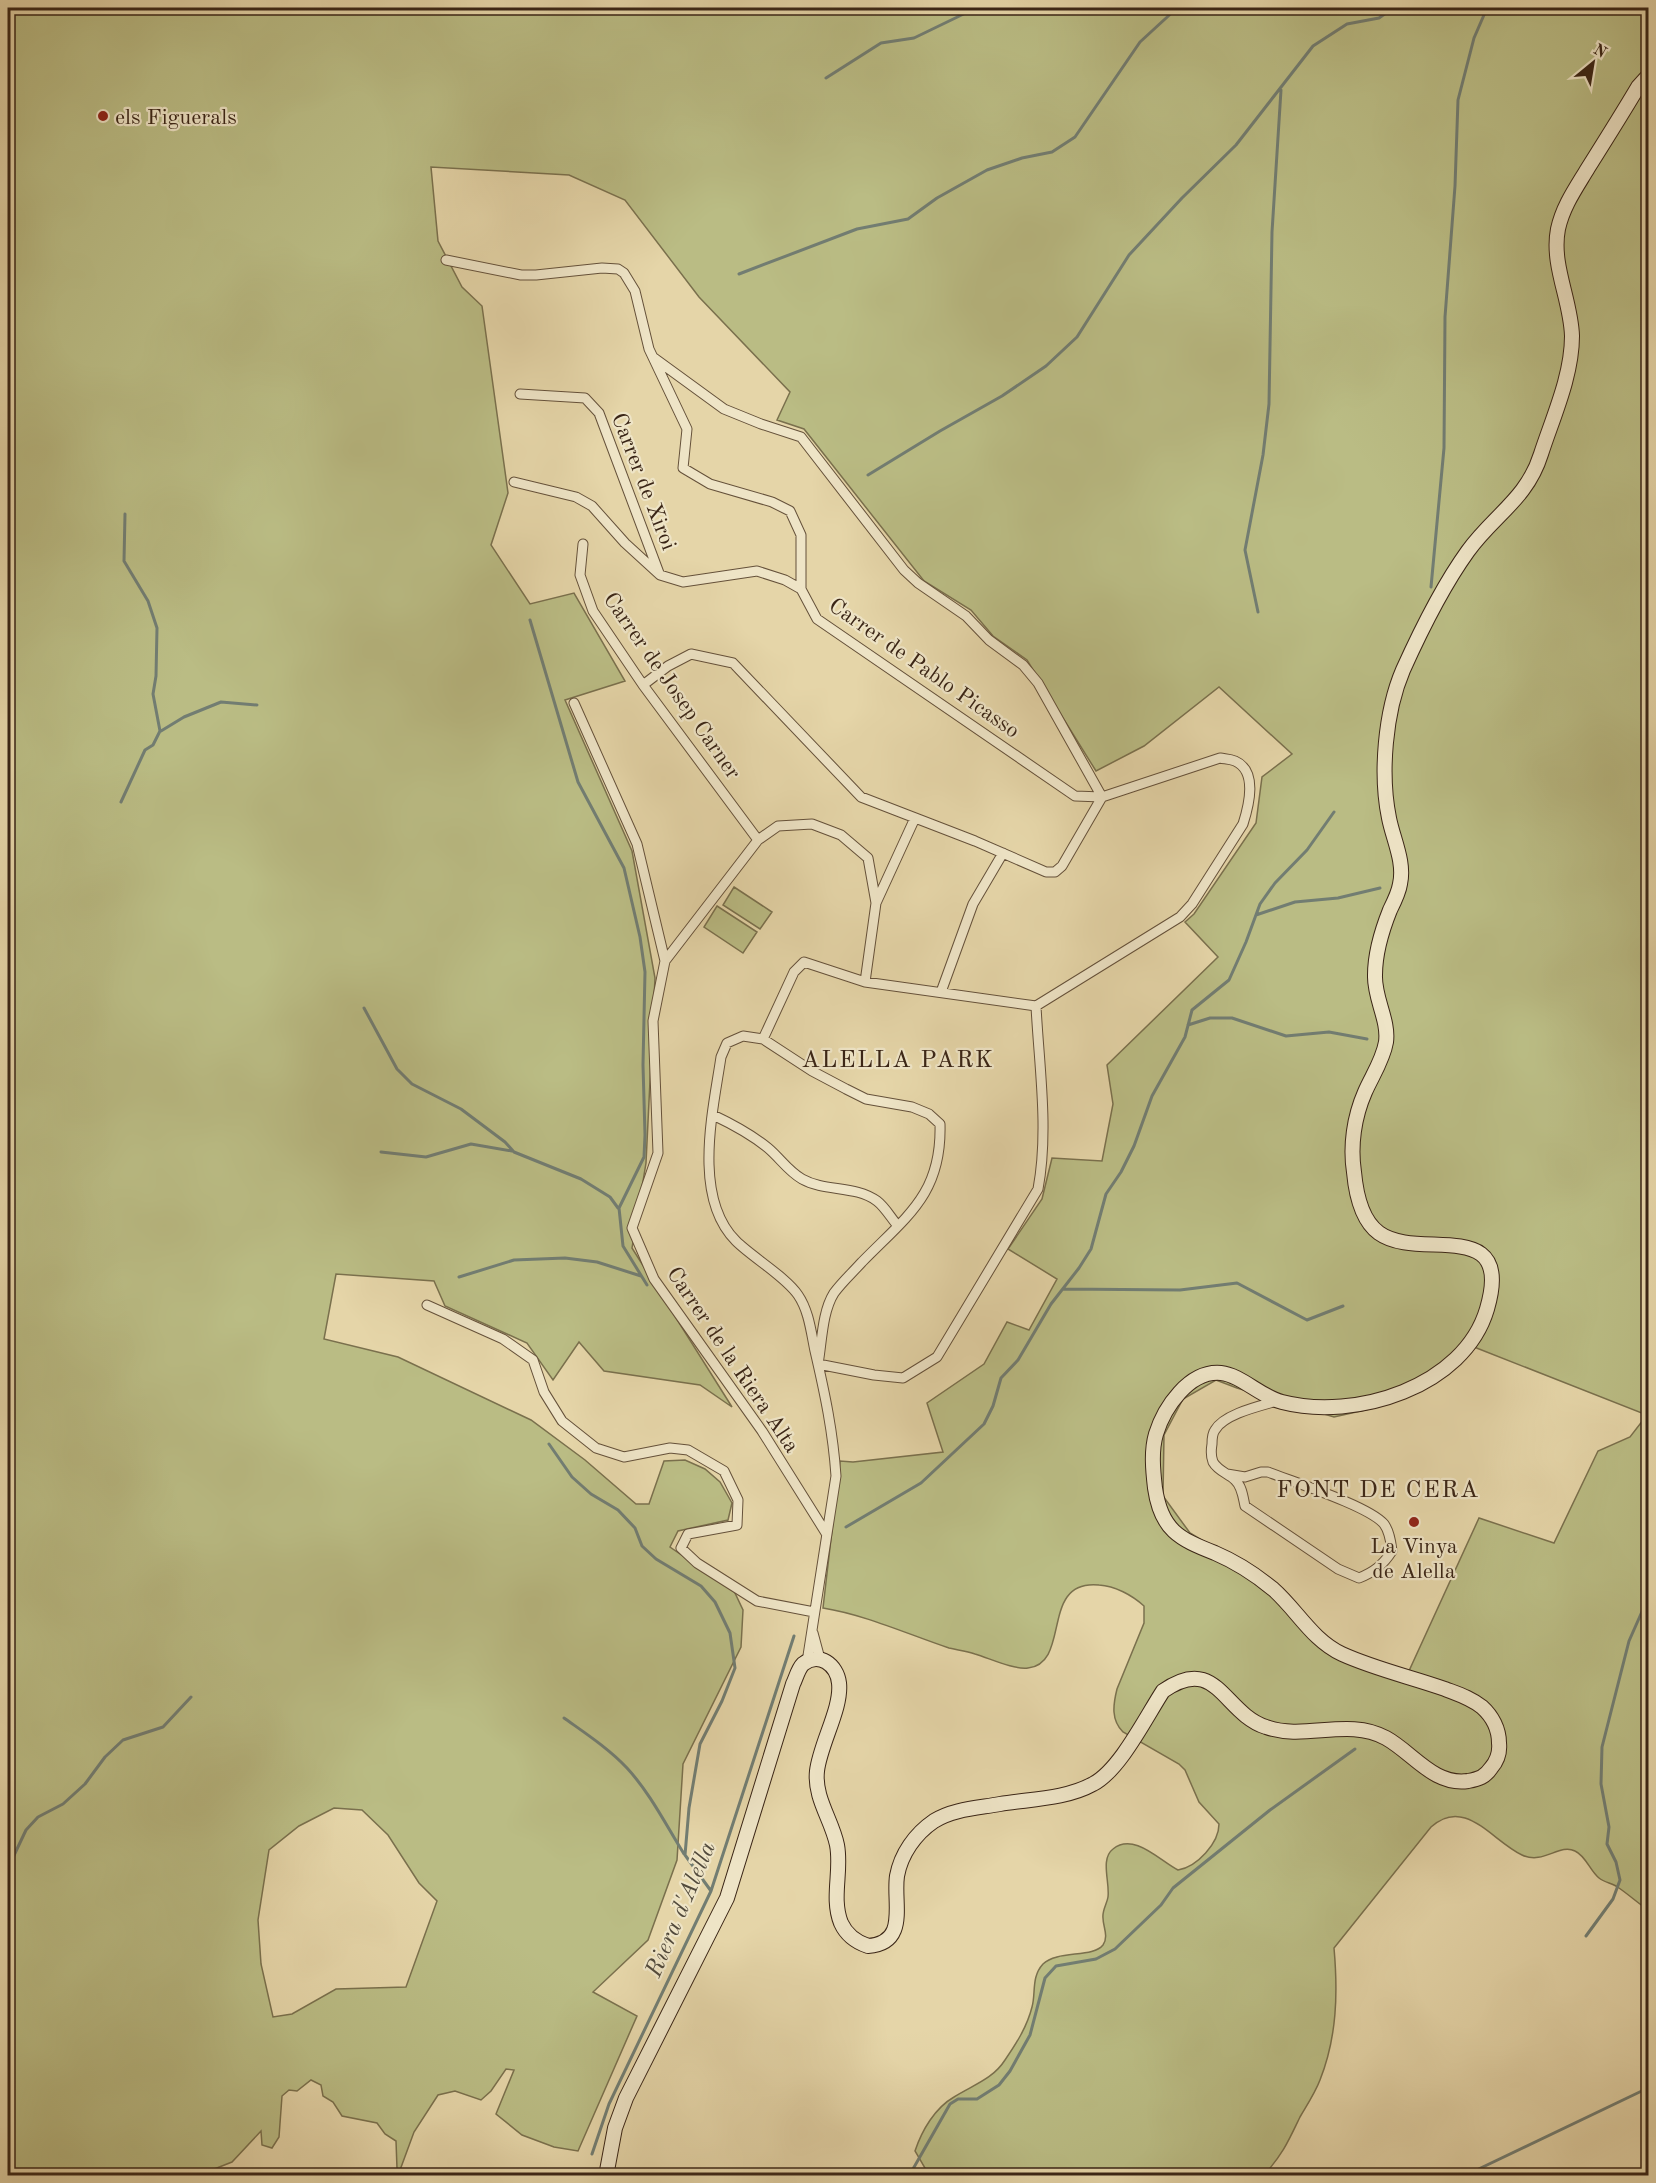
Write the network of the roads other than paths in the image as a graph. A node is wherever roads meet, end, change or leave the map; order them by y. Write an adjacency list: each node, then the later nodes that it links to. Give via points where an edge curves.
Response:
1 (1648, 76): 25 (main road, via 1560,219 1556,248 1572,344 1536,470 1525,489 1453,572 1396,687 1385,753 1385,796 1402,876 1375,964 1376,994 1386,1038 1356,1122 1354,1179 1363,1212 1383,1236 1402,1242 1460,1246 1485,1258 1492,1280 1486,1313 1467,1348 1451,1363 1390,1398 1347,1407)
2 (446, 260): 3 (street, via 521,275 618,269 635,291 645,338)
3 (654, 358): 8 (street, via 687,429 683,468 710,484 790,511 801,535); 11 (street, via 724,409 801,437 904,570 1023,665 1038,683)
4 (520, 394): 7 (street, Carrer de Xiroi, via 585,398 599,412)
5 (514, 482): 7 (street, via 565,494 592,506)
6 (584, 544): 9 (street, Carrer de Josep Carner, via 580,575 592,611)
7 (660, 575): 8 (street, Carrer de Pablo Picasso, via 683,582 757,571)
8 (801, 589): 11 (street, Carrer de Pablo Picasso, via 817,619 835,632 1075,796)
9 (643, 685): 12 (street, via 691,654 733,663 861,797); 13 (street, Carrer de Josep Carner)
10 (574, 703): 16 (street, via 637,844)
11 (1102, 797): 14 (street, via 1055,872 1046,872); 19 (street, via 1220,758 1236,762 1247,772 1250,785 1244,824 1180,917)
12 (915, 818): 14 (street); 15 (street)
13 (758, 840): 15 (street, via 778,826 812,824 841,835 868,858); 16 (street, Carrer de la Riera Alta)
14 (1003, 853): 18 (street, via 973,904)
15 (876, 903): 17 (street)
16 (664, 961): 27 (street, Carrer de la Riera Alta, via 653,1021 658,1153 632,1228 654,1279 762,1431)
17 (865, 982): 18 (street); 20 (street, via 804,962 794,972)
18 (942, 992): 19 (street)
19 (1036, 1006): 24 (street, via 1041,1103 1038,1189 937,1357 903,1378)
20 (763, 1039): 21 (street, via 743,1036 727,1043); 22 (street, via 866,1099 912,1107 940,1124 941,1147 934,1176 918,1204)
21 (712, 1114): 22 (street, via 760,1142 802,1179 819,1186 850,1190 876,1201); 24 (street, via 708,1150 717,1211 734,1240 796,1293 806,1309)
22 (898, 1226): 24 (street, via 834,1294)
23 (427, 1305): 28 (street, via 503,1339 533,1360 544,1392 562,1421 596,1448 624,1457 670,1448 688,1450 724,1471 738,1500 737,1525 688,1534 681,1548 697,1563 758,1601)
24 (818, 1364): 27 (street, via 828,1400 836,1476)
25 (1277, 1401): 26 (street, via 1221,1422 1214,1432 1213,1461); 29 (main road, via 1222,1373 1201,1378 1183,1389 1166,1412 1154,1447 1157,1503 1165,1521 1189,1543 1218,1554 1261,1580 1328,1647 1466,1697 1482,1708 1495,1725 1499,1743 1497,1758 1481,1778 1460,1782 1440,1777 1388,1739 1368,1731 1286,1731 1264,1727 1252,1721 1212,1684 1187,1678 1163,1691 1116,1764 1099,1781 1068,1793 953,1812 924,1829 903,1855 897,1877 898,1911 893,1932 881,1943 868,1946 846,1932 839,1916 837,1845 816,1783 839,1683 833,1667)
26 (1227, 1474): 26 (street, via 1245,1477 1268,1472 1363,1510 1385,1525 1392,1551 1385,1563 1359,1578 1338,1569 1245,1506 1236,1480)
27 (826, 1533): 28 (street)
28 (814, 1612): 29 (street)
29 (813, 1661): 30 (main road, via 801,1665 793,1684 727,1898 626,2098 615,2128)
30 (606, 2175)

